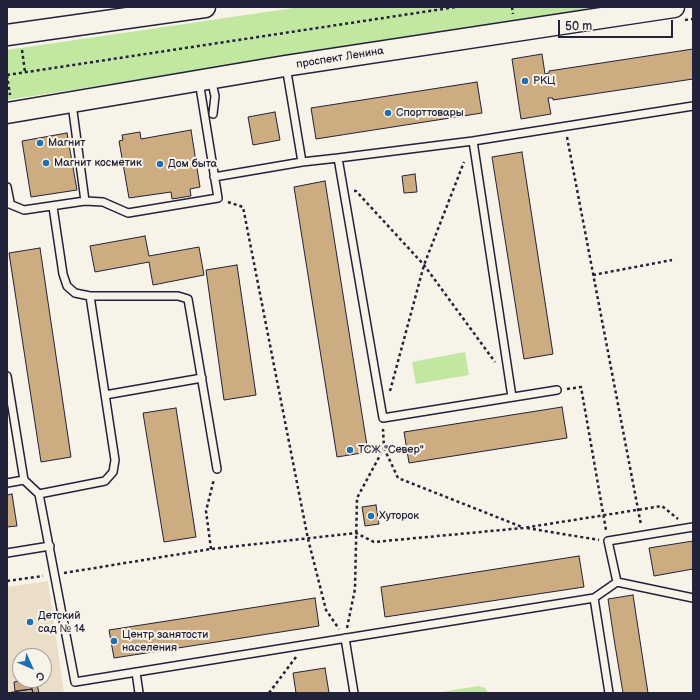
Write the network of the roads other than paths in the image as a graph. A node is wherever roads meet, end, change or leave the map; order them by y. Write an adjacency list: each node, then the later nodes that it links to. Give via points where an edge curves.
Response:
1 (205, 7): 3 (street)
2 (674, 7): 4 (street, проспект Ленина)
3 (13, 34)
4 (286, 66): 5 (street, проспект Ленина); 12 (lane)
5 (205, 80): 6 (street, проспект Ленина); 9 (lane, via 215,96); 13 (lane)
6 (71, 102): 8 (street, проспект Ленина); 15 (lane)
7 (693, 106): 10 (lane)
8 (7, 113)
9 (213, 114)
10 (473, 141): 11 (lane); 23 (lane)
11 (338, 158): 12 (lane); 23 (lane, via 382,418)
12 (302, 162): 13 (lane)
13 (214, 177): 15 (lane, via 218,198 128,213 104,202)
14 (7, 187): 16 (lane)
15 (85, 201): 17 (lane)
16 (8, 202): 17 (lane, via 24,210)
17 (53, 207): 18 (lane, via 66,286 74,293)
18 (90, 296): 20 (lane, via 178,296 188,299); 22 (lane)
19 (7, 376): 25 (lane)
20 (202, 378): 22 (lane); 24 (lane)
21 (557, 390): 23 (lane)
22 (105, 395): 27 (lane, via 115,460 113,472 105,481)
23 (512, 397)
24 (217, 469)
25 (24, 480): 26 (lane); 27 (lane)
26 (7, 483)
27 (39, 494): 29 (lane)
28 (691, 527): 31 (lane, via 608,541)
29 (50, 546): 30 (lane); 35 (lane, via 75,682)
30 (7, 553)
31 (617, 582): 32 (lane); 33 (lane)
32 (594, 598): 34 (lane); 38 (lane)
33 (693, 598)
34 (345, 638): 35 (lane); 37 (lane)
35 (136, 672): 36 (lane)
36 (139, 693)
37 (354, 693)
38 (609, 693)

